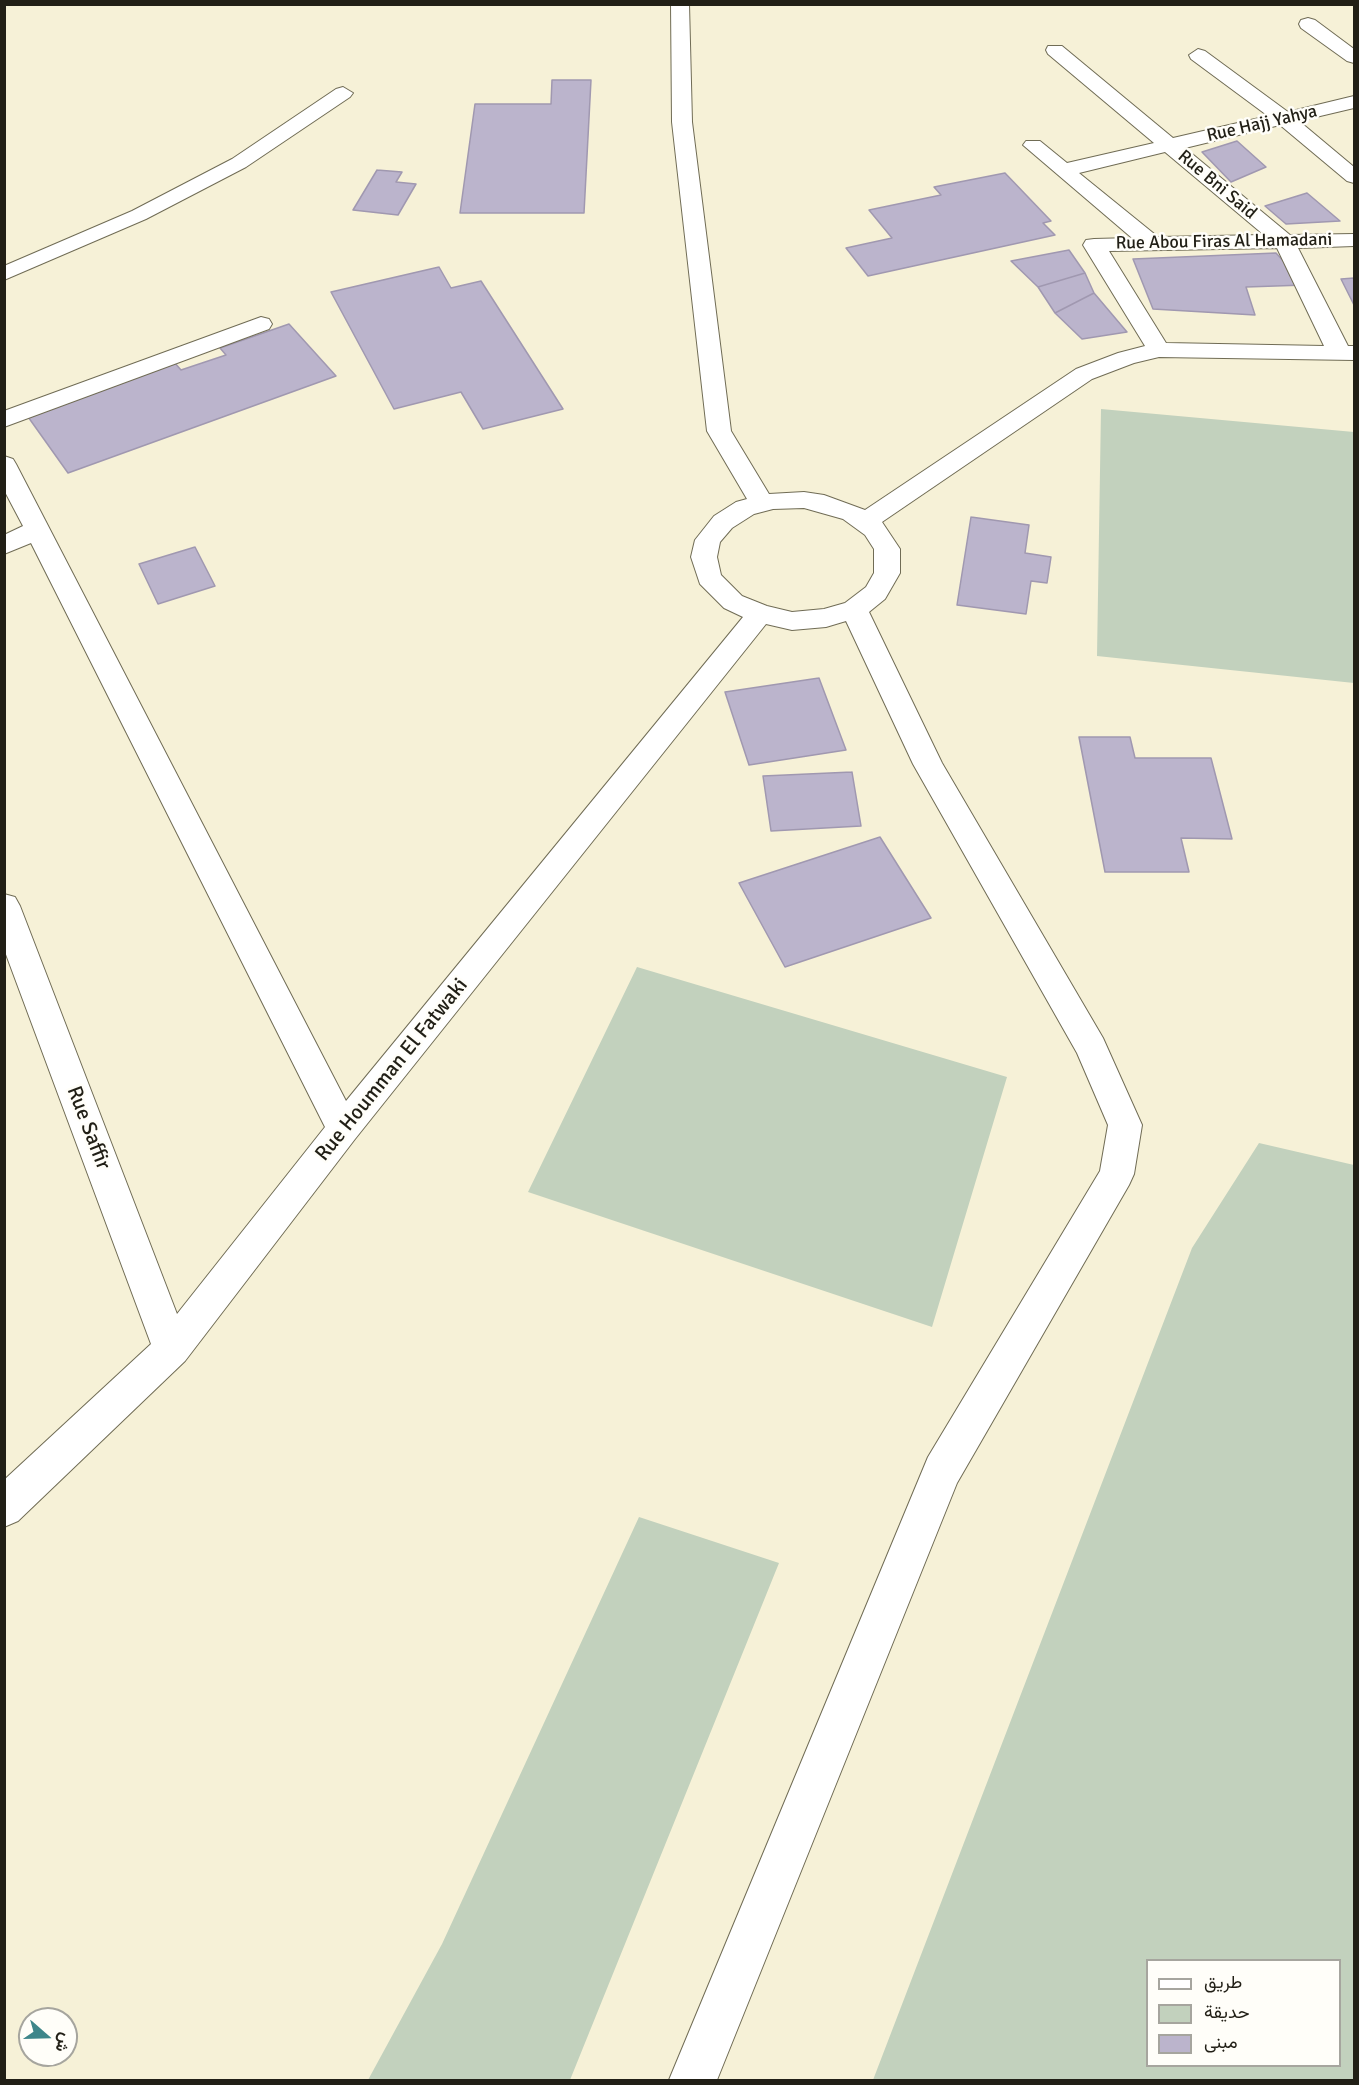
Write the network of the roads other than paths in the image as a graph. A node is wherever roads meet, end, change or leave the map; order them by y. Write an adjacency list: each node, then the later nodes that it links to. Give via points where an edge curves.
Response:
1 (680, 4): 22 (street, via 682,122 719,431)
2 (1308, 24): 5 (street)
3 (1055, 50): 10 (street, Rue Bni Said)
4 (1198, 55): 8 (street)
5 (1354, 57)
6 (343, 93): 16 (street, via 239,163 139,215)
7 (1354, 102): 8 (street, Rue Hajj Yahya)
8 (1285, 118): 10 (street, Rue Hajj Yahya); 12 (street)
9 (1033, 145): 11 (street)
10 (1169, 146): 11 (street, Rue Hajj Yahya); 14 (street, Rue Bni Said)
11 (1064, 170): 15 (street)
12 (1354, 177)
13 (1354, 240): 14 (street, Rue Abou Firas Al Hamadani)
14 (1284, 241): 15 (street, Rue Abou Firas Al Hamadani); 19 (street, Rue Bni Said)
15 (1153, 244): 18 (street, Rue Abou Firas Al Hamadani, via 1094,245)
16 (4, 274)
17 (261, 324): 20 (street)
18 (1160, 350): 19 (street); 23 (street, via 1084,374)
19 (1347, 352)
20 (4, 420)
21 (4, 464): 24 (street)
22 (762, 504): 23 (street, via 794,500 824,503); 27 (street, via 745,508 723,522 708,540 704,557 710,578 733,602)
23 (864, 522): 26 (street, via 887,549 887,573 876,593)
24 (37, 529): 25 (street); 29 (street)
25 (4, 546)
26 (854, 609): 27 (street, via 826,618 792,621); 32 (street, via 928,764 1092,1048 1125,1125 1117,1174 942,1471)
27 (760, 615): 29 (street, Rue Houmman El Fatwaki)
28 (4, 906): 30 (street, Rue Saffir)
29 (344, 1130): 30 (street, Rue Houmman El Fatwaki)
30 (172, 1349): 31 (street, Rue Houmman El Fatwaki)
31 (4, 1507)
32 (693, 2080)

